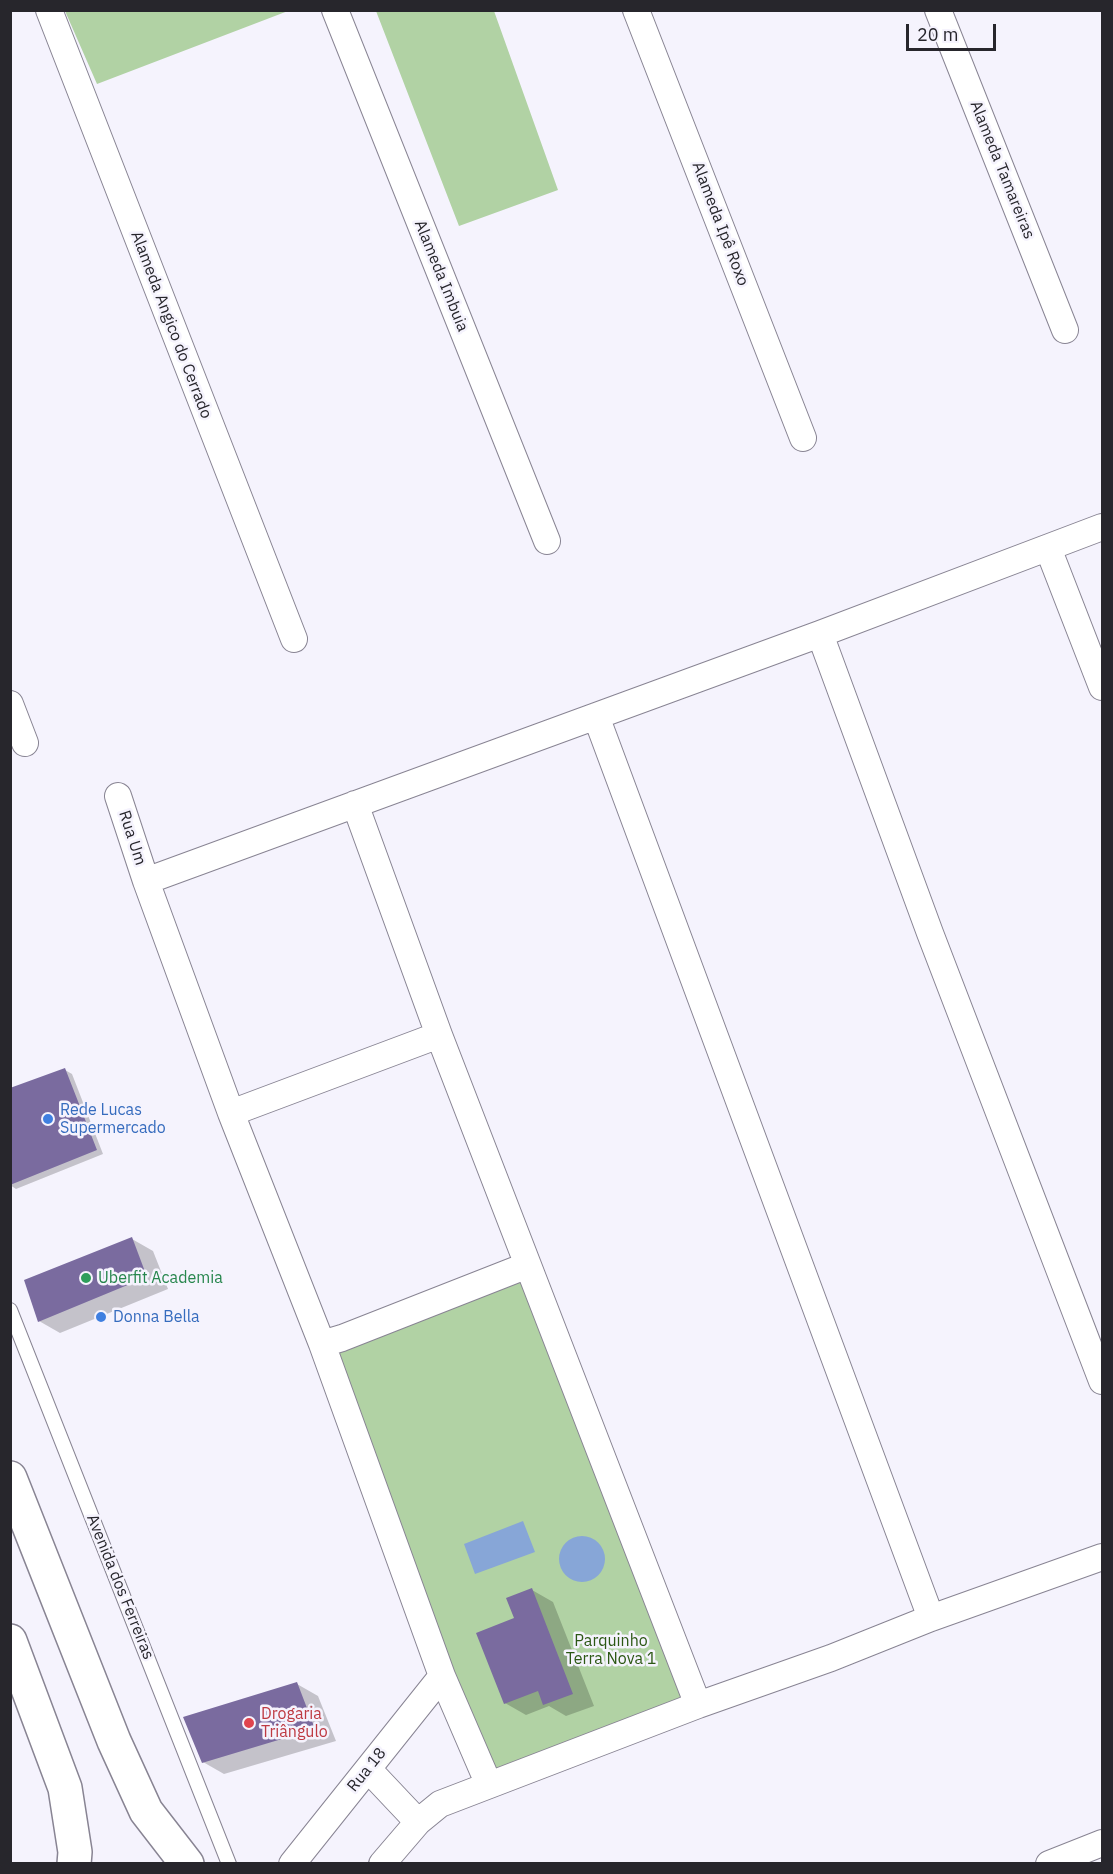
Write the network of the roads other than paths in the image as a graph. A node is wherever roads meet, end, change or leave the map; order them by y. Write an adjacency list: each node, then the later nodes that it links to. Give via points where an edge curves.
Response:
1 (49, 10): 11 (street, Alameda Angico do Cerrado)
2 (335, 10): 8 (street, Alameda Imbuia)
3 (636, 10): 6 (street, Alameda Ipê Roxo)
4 (938, 10): 5 (street, Alameda Tamareiras)
5 (1065, 330)
6 (803, 438)
7 (1102, 528): 9 (street)
8 (547, 541)
9 (1048, 548): 10 (street); 12 (street)
10 (820, 634): 14 (street); 24 (street)
11 (294, 639)
12 (1102, 687)
13 (10, 704): 15 (street)
14 (596, 716): 17 (street); 27 (street)
15 (25, 743)
16 (118, 796): 18 (street, Rua Um)
17 (355, 804): 18 (street); 19 (street)
18 (146, 881): 20 (street, Rua Um)
19 (439, 1035): 20 (street); 21 (street)
20 (231, 1113): 23 (street, Rua Um)
21 (528, 1265): 23 (street); 30 (street)
22 (10, 1310): 37 (lane, Avenida dos Ferreiras)
23 (322, 1344): 29 (street, Rua Um)
24 (1102, 1382)
25 (10, 1478): 36 (street, via 114,1741 146,1811)
26 (1102, 1557): 27 (street)
27 (931, 1618): 30 (street, via 831,1659)
28 (10, 1641): 35 (street, via 65,1788)
29 (442, 1676): 31 (street, Rua 18); 32 (street, Rua Um)
30 (698, 1705): 32 (street)
31 (368, 1769): 33 (street); 38 (street, Rua 18)
32 (489, 1785): 33 (street, via 440,1804)
33 (418, 1822): 39 (street)
34 (1102, 1843): 40 (street)
35 (74, 1863)
36 (188, 1863)
37 (230, 1863)
38 (292, 1863)
39 (382, 1863)
40 (1049, 1863)

